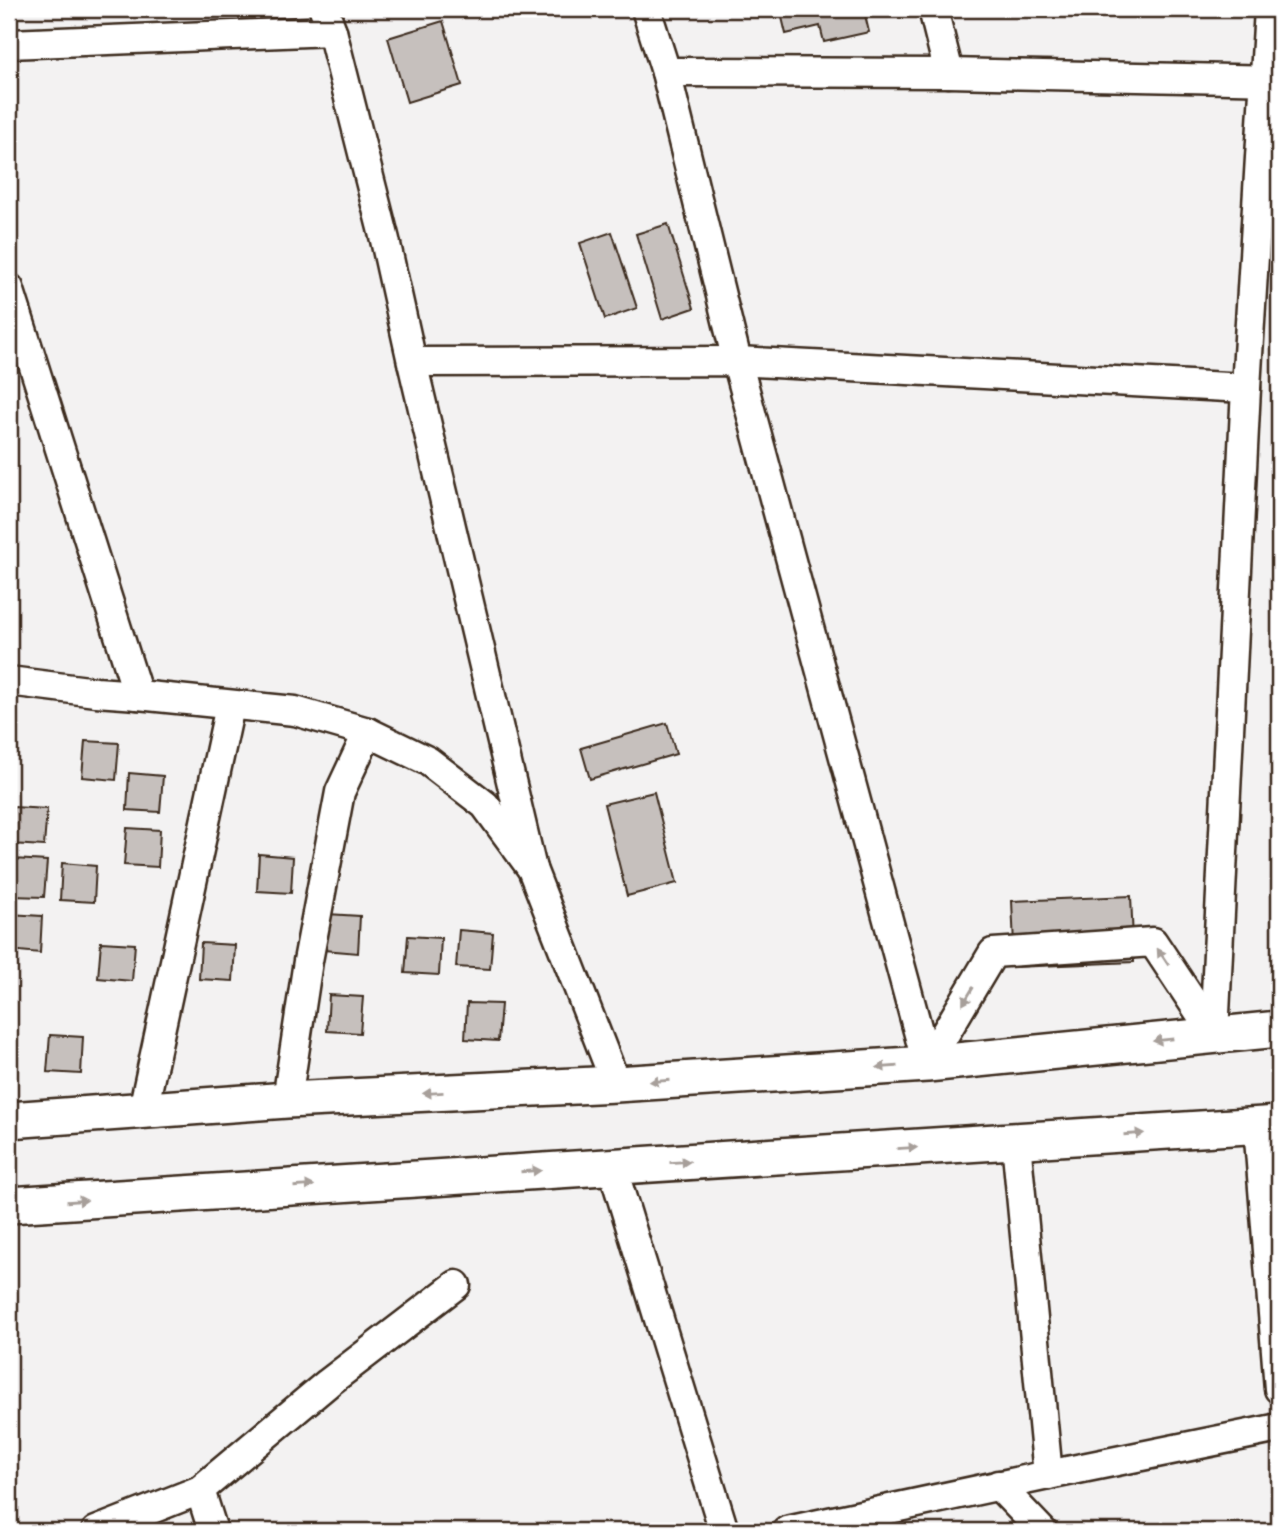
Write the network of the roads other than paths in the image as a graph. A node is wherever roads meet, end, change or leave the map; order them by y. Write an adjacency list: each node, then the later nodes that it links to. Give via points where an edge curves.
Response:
1 (646, 9): 6 (street)
2 (933, 9): 7 (street)
3 (1269, 9): 8 (street)
4 (328, 20): 5 (street); 11 (street)
5 (9, 44)
6 (666, 72): 7 (street); 10 (street)
7 (949, 73): 8 (street)
8 (1272, 79): 12 (street)
9 (9, 288): 14 (street)
10 (737, 361): 11 (street); 12 (street); 20 (street)
11 (412, 362): 17 (street)
12 (1246, 388): 19 (street)
13 (9, 681): 14 (street)
14 (138, 695): 15 (street)
15 (230, 706): 16 (street, via 295,711); 23 (street)
16 (368, 732): 17 (street, via 428,761 485,805); 22 (street, via 340,792)
17 (532, 869): 21 (street)
18 (1279, 1029): 19 (main road)
19 (1214, 1034): 20 (main road, one-way to 20); 20 (street, one-way to 20, via 1153,942 993,953)
20 (927, 1064): 21 (main road, one-way to 21)
21 (616, 1084): 22 (main road, one-way to 22)
22 (287, 1100): 23 (main road)
23 (143, 1110): 24 (main road)
24 (9, 1119)
25 (1269, 1125): 26 (main road, one-way to 25); 30 (street)
26 (1016, 1142): 27 (main road, one-way to 26); 32 (street)
27 (612, 1166): 28 (main road, one-way to 27); 37 (street)
28 (9, 1205)
29 (456, 1285): 34 (street, via 328,1383)
30 (1279, 1389)
31 (1279, 1428): 32 (street)
32 (1048, 1475): 33 (street)
33 (998, 1485): 38 (street); 39 (street)
34 (200, 1490): 35 (street); 36 (street)
35 (96, 1531)
36 (213, 1531)
37 (724, 1531)
38 (787, 1531)
39 (1042, 1531)

